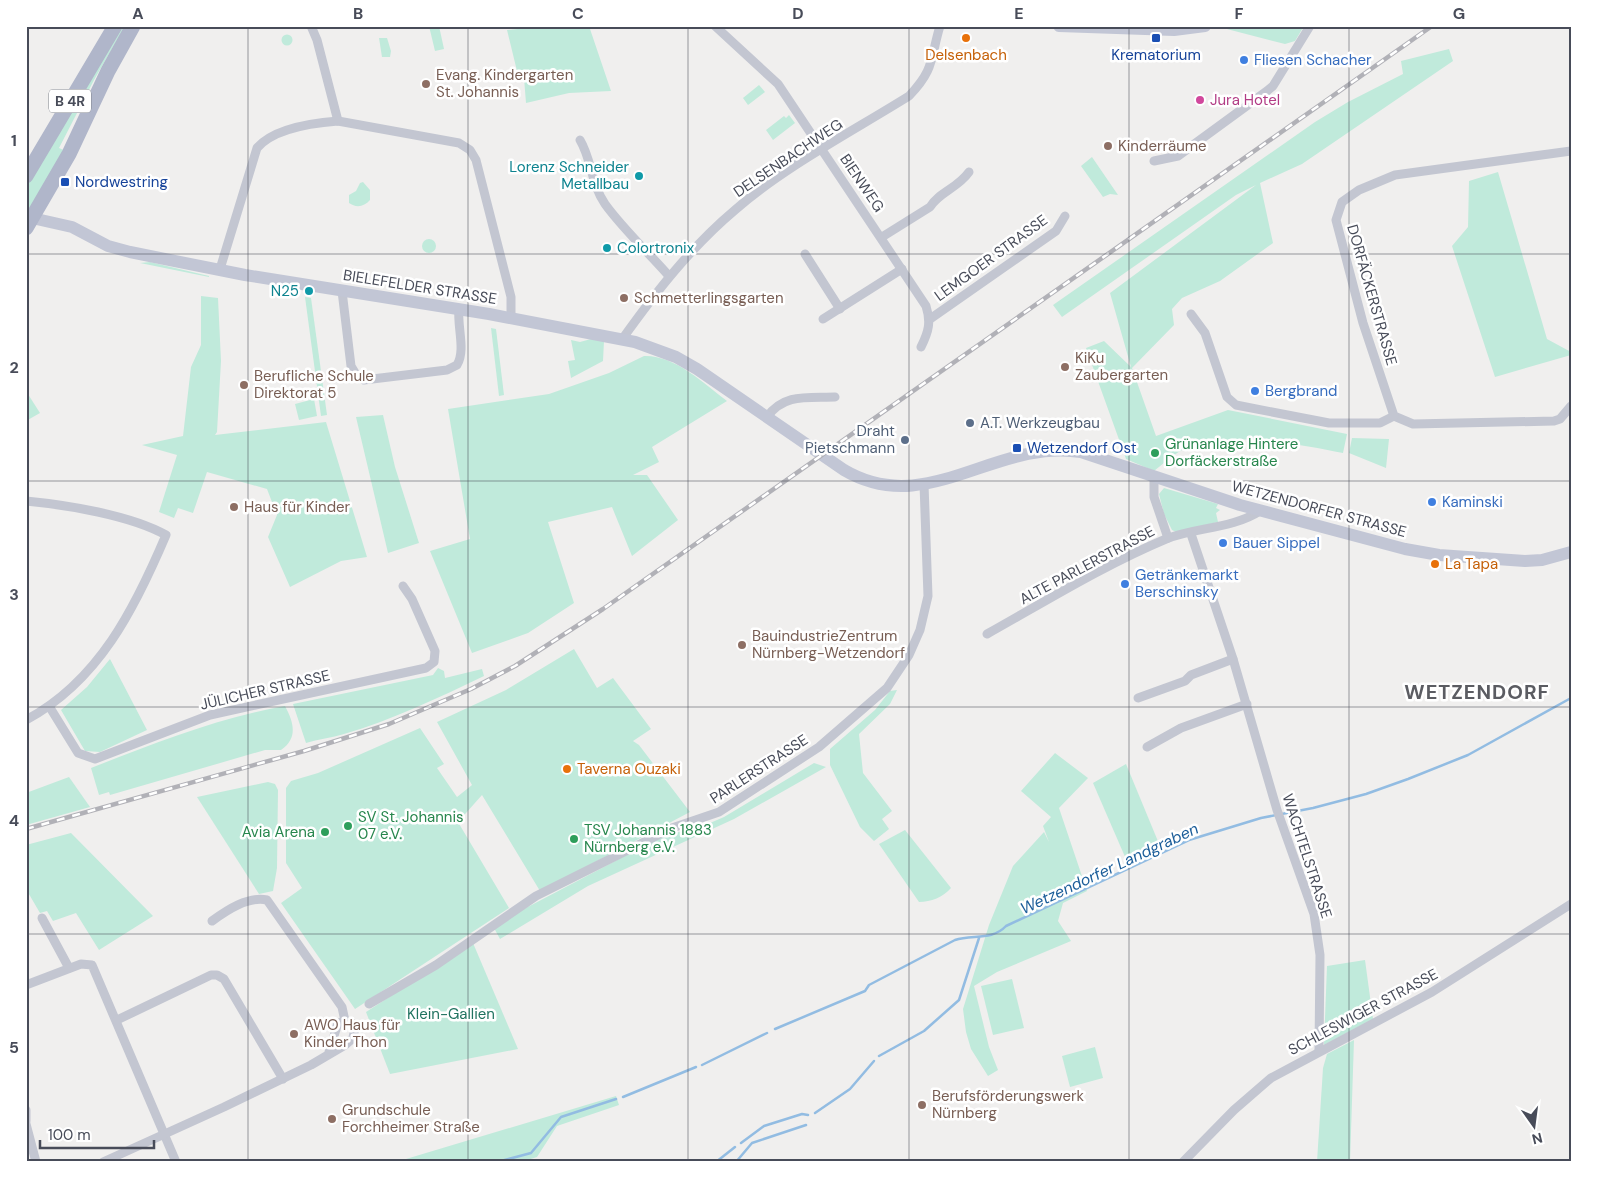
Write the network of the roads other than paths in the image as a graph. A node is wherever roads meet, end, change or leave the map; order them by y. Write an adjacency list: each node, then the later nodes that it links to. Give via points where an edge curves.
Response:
1 (115, 26): 15 (main road, B 4R)
2 (133, 26): 17 (main road, B 4R, via 69,154)
3 (311, 26): 9 (street)
4 (715, 26): 11 (street, BIENWEG, via 778,84)
5 (940, 26): 11 (street, DELSENBACHWEG, via 933,63 925,80 909,96)
6 (1059, 26): 7 (street, via 1166,30)
7 (1205, 26)
8 (1310, 26): 13 (street, via 1273,86 1178,156)
9 (338, 121): 20 (street, via 273,135 257,148); 27 (street, via 459,143 470,150 476,160 511,297)
10 (580, 140): 22 (street, via 605,203)
11 (823, 149): 18 (street, BIENWEG); 22 (street, DELSENBACHWEG, via 736,209)
12 (1571, 151): 34 (street, DORFÄCKERSTRASSE, via 1395,176 1359,190 1342,202 1336,220 1363,323)
13 (1154, 161)
14 (968, 172): 18 (street, via 962,182 934,200 930,207)
15 (26, 176)
16 (1065, 216): 29 (street, LEMGOER STRASSE, via 1056,231)
17 (29, 223): 20 (street, BIELEFELDER STRASSE, via 72,227 114,248)
18 (882, 237): 21 (street, BIENWEG)
19 (805, 254): 25 (street)
20 (220, 269): 23 (street, BIELEFELDER STRASSE)
21 (902, 270): 25 (street); 29 (street, BIENWEG, via 926,306)
22 (669, 276): 30 (street, DELSENBACHWEG)
23 (342, 291): 24 (street, BIELEFELDER STRASSE); 24 (street, via 351,366 364,380 447,370 457,365 462,352)
24 (459, 309): 27 (street, BIELEFELDER STRASSE)
25 (840, 309): 28 (street)
26 (1191, 314): 34 (street, via 1205,333 1227,397 1236,405 1329,423 1380,423)
27 (511, 318): 30 (street, BIELEFELDER STRASSE)
28 (823, 319)
29 (930, 319): 31 (street, via 929,331)
30 (623, 338): 35 (street, BIELEFELDER STRASSE, via 686,362)
31 (921, 347)
32 (835, 397): 35 (street, via 786,400 774,407)
33 (1571, 406): 34 (street, via 1554,421 1413,424)
34 (1394, 416)
35 (767, 417): 36 (street, BIELEFELDER STRASSE)
36 (785, 430): 38 (street, WETZENDORFER STRASSE, via 827,459 871,483 894,487)
37 (1154, 478): 38 (street, WETZENDORFER STRASSE, via 1081,452 1051,450 1022,455); 40 (street, WETZENDORFER STRASSE); 42 (street, via 1154,497)
38 (924, 484): 57 (street, PARLERSTRASSE, via 928,596 909,655 887,688 819,747 719,812 672,828 536,896 436,964)
39 (26, 501): 49 (street, via 92,512 154,528 166,535 148,579 117,635 91,669)
40 (1260, 511): 41 (street, ALTE PARLERSTRASSE, via 1241,520); 43 (street, WETZENDORFER STRASSE, via 1439,555 1533,561)
41 (1191, 534): 42 (street, ALTE PARLERSTRASSE); 46 (street, WACHTELSTRASSE)
42 (1168, 538): 45 (street, ALTE PARLERSTRASSE)
43 (1571, 552)
44 (403, 586): 49 (street, JÜLICHER STRASSE, via 435,651 434,662 426,668 210,715 95,759 78,753)
45 (987, 634)
46 (1233, 659): 47 (street); 48 (street, WACHTELSTRASSE)
47 (1138, 698)
48 (1247, 704): 51 (street, via 1181,728); 60 (street, WACHTELSTRASSE, via 1319,939)
49 (49, 706): 50 (street)
50 (26, 720)
51 (1147, 747)
52 (1571, 904): 60 (street, SCHLESWIGER STRASSE, via 1432,992)
53 (42, 918): 55 (street)
54 (212, 921): 59 (street, via 230,908 267,900 342,1007)
55 (69, 968): 56 (street); 58 (street, via 92,965)
56 (26, 985)
57 (369, 1004)
58 (117, 1020): 62 (street, via 217,975 224,980); 65 (street)
59 (345, 1021): 61 (street, via 338,1023); 61 (street, via 351,1022 355,1028 353,1038)
60 (1319, 1050): 69 (street, SCHLESWIGER STRASSE, via 1271,1078)
61 (329, 1052): 62 (street)
62 (283, 1079): 65 (street)
63 (26, 1110): 64 (street)
64 (26, 1122): 66 (street)
65 (164, 1135): 67 (street); 68 (street)
66 (36, 1162)
67 (103, 1162)
68 (176, 1162)
69 (1183, 1162)

